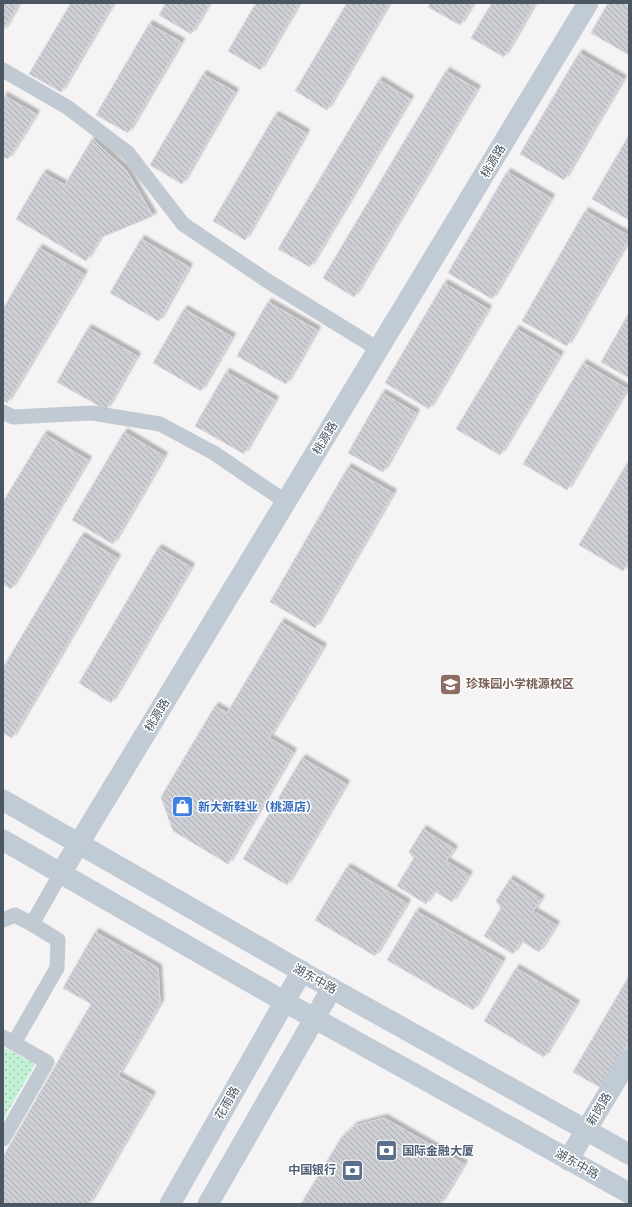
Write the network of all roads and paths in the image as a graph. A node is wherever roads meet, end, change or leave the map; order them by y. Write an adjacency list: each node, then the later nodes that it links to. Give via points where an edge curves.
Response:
1 (588, 3): 3 (street, 桃源路)
2 (3, 70): 3 (street, via 67,107 128,153 183,224 266,280)
3 (378, 349): 5 (street, 桃源路)
4 (3, 412): 5 (street, via 13,417 92,414 160,424 214,453)
5 (286, 502): 8 (street, 桃源路)
6 (3, 800): 8 (street, 湖东中路)
7 (3, 840): 9 (street, 湖东中路)
8 (79, 843): 9 (street, 桃源路); 12 (street, 湖东中路)
9 (62, 872): 11 (street); 14 (street, 湖东中路)
10 (3, 920): 11 (street, via 15,915)
11 (32, 924): 16 (street, via 58,940 57,968)
12 (302, 971): 13 (street, 湖东中路); 14 (street, 花雨路)
13 (332, 988): 15 (street); 18 (street, 湖东中路)
14 (285, 1002): 15 (street, 湖东中路); 23 (street, 花雨路)
15 (315, 1019): 21 (street, 湖东中路); 24 (street)
16 (9, 1040): 19 (street, via 47,1062)
17 (629, 1059): 18 (street, 新岗路)
18 (587, 1130): 20 (street, 湖东中路); 21 (street, 新岗路)
19 (3, 1139)
20 (629, 1154)
21 (568, 1160): 22 (street, 湖东中路)
22 (629, 1193)
23 (170, 1204)
24 (208, 1204)

